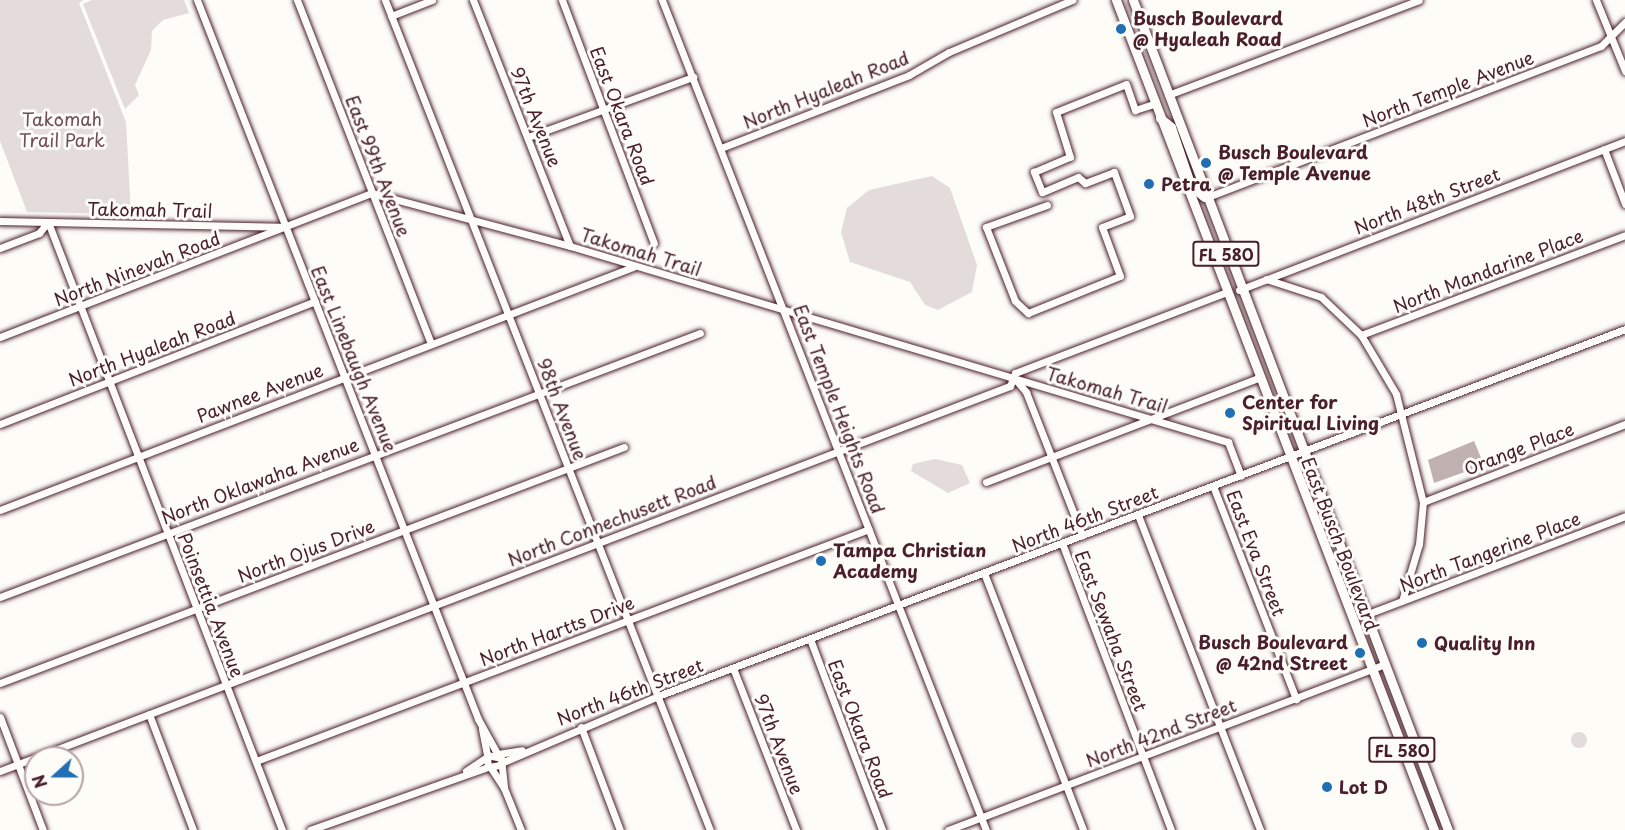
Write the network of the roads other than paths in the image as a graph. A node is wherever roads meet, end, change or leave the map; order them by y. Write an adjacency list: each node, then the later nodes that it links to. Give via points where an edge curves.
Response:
1 (197, 0): 34 (street, East Linebaugh Avenue)
2 (297, 0): 26 (street, East 99th Avenue)
3 (385, 0): 13 (street, 98th Avenue)
4 (432, 0): 13 (street)
5 (473, 0): 22 (street, 97th Avenue)
6 (562, 0): 20 (street, East Okara Road)
7 (662, 0): 17 (street, East Temple Heights Road)
8 (1072, 0): 24 (street, North Hyaleah Road, via 948,52 909,75)
9 (1116, 0): 19 (main road, East Busch Boulevard / FL 580)
10 (1133, 0): 18 (main road, East Busch Boulevard / FL 580)
11 (1419, 0): 18 (street)
12 (1596, 0): 15 (street)
13 (391, 16): 31 (street, 98th Avenue)
14 (1625, 22): 15 (street, North Temple Avenue)
15 (1610, 36): 16 (street); 27 (street, North Temple Avenue, via 1601,46)
16 (1625, 71)
17 (693, 77): 20 (street); 24 (street, East Temple Heights Road)
18 (1168, 94): 27 (main road, East Busch Boulevard / FL 580)
19 (1153, 104): 21 (main road, East Busch Boulevard / FL 580); 30 (street, via 1135,110 1126,84 1056,112 1070,157 1034,171 1042,192 1078,177 1085,183 1114,172 1130,216 1102,227 1120,276 1028,313 1015,301 987,227)
20 (603, 108): 22 (street); 36 (street, East Okara Road)
21 (1158, 116): 27 (main road, via 1171,127 1191,186); 28 (main road, East Busch Boulevard / FL 580)
22 (528, 137): 37 (street, 97th Avenue)
23 (1625, 141): 25 (street, North 48th Street)
24 (721, 148): 46 (street, East Temple Heights Road)
25 (1604, 149): 29 (street); 41 (street, North 48th Street)
26 (372, 193): 31 (street, Takomah Trail); 34 (street, Takomah Trail); 52 (street, East 99th Avenue)
27 (1205, 198): 40 (main road, East Busch Boulevard / FL 580)
28 (1190, 204): 40 (main road, via 1208,219); 43 (main road, East Busch Boulevard / FL 580)
29 (1625, 204)
30 (1047, 205)
31 (472, 219): 37 (street, Takomah Trail); 47 (street, 98th Avenue)
32 (0, 221): 33 (street, Takomah Trail)
33 (48, 222): 34 (street, Takomah Trail); 38 (street, via 39,232); 45 (street, Poinsettia Avenue)
34 (285, 228): 44 (street, East Linebaugh Avenue); 45 (street, North Ninevah Road)
35 (1625, 235): 50 (street, North Mandarine Place)
36 (654, 243)
37 (570, 246): 39 (street, Takomah Trail)
38 (0, 248)
39 (633, 267): 46 (street, Takomah Trail); 47 (street, Pawnee Avenue)
40 (1234, 275): 42 (main road, East Busch Boulevard / FL 580)
41 (1266, 279): 42 (street, North 48th Street); 50 (street, via 1321,297)
42 (1239, 290): 53 (main road, East Busch Boulevard / FL 580)
43 (1224, 293): 53 (main road, via 1236,299 1257,349); 55 (main road, East Busch Boulevard / FL 580); 56 (street, North Connechusett Road, via 1015,373)
44 (315, 301): 54 (street, East Linebaugh Avenue); 57 (street, North Hyaleah Road)
45 (80, 307): 51 (street, North Ninevah Road); 57 (street, Poinsettia Avenue)
46 (784, 309): 56 (street, Takomah Trail); 64 (street, East Temple Heights Road)
47 (510, 314): 52 (street, Pawnee Avenue); 58 (street, 98th Avenue)
48 (1625, 329): 59 (street, North 46th Street)
49 (700, 333): 58 (street, North Oklawaha Avenue)
50 (1361, 335): 59 (street, via 1386,373)
51 (0, 337)
52 (431, 343): 54 (street, Pawnee Avenue)
53 (1265, 355): 65 (main road, East Busch Boulevard / FL 580)
54 (346, 376): 66 (street, East Linebaugh Avenue); 67 (street, Pawnee Avenue)
55 (1259, 378): 60 (street); 68 (main road, East Busch Boulevard / FL 580)
56 (1016, 380): 60 (street, Takomah Trail); 64 (street, North Connechusett Road); 69 (street, East Sewaha Street)
57 (108, 383): 61 (street, North Hyaleah Road); 67 (street, Poinsettia Avenue)
58 (539, 391): 66 (street, North Oklawaha Avenue); 70 (street, 98th Avenue)
59 (1402, 415): 65 (street, North 46th Street); 74 (street)
60 (1155, 418): 69 (street); 71 (street, Takomah Trail, via 1228,442)
61 (0, 424)
62 (1625, 424): 74 (street, Orange Place)
63 (624, 447): 70 (street, North Ojus Drive)
64 (839, 451): 79 (street, East Temple Heights Road); 82 (street, North Connechusett Road)
65 (1303, 452): 68 (street, North 46th Street); 90 (main road, East Busch Boulevard / FL 580)
66 (375, 453): 78 (street, East Linebaugh Avenue); 80 (street, North Oklawaha Avenue)
67 (138, 456): 75 (street, Pawnee Avenue); 80 (street, Poinsettia Avenue)
68 (1290, 457): 71 (street, North 46th Street); 95 (main road, East Busch Boulevard / FL 580)
69 (1053, 458): 72 (street); 81 (street, East Sewaha Street)
70 (568, 466): 78 (street, North Ojus Drive); 82 (street, 98th Avenue)
71 (1241, 476): 73 (street, North 46th Street)
72 (986, 482)
73 (1214, 486): 76 (street, North 46th Street); 100 (street, East Eva Street)
74 (1423, 501): 86 (street, via 1419,544)
75 (0, 510)
76 (1138, 515): 81 (street, North 46th Street); 104 (street)
77 (1625, 516): 86 (street, North Tangerine Place)
78 (405, 529): 87 (street, East Linebaugh Avenue); 89 (street, North Ojus Drive)
79 (869, 529): 88 (street, East Temple Heights Road); 91 (street, North Hartts Drive)
80 (167, 533): 85 (street, North Oklawaha Avenue); 89 (street, Poinsettia Avenue)
81 (1082, 535): 83 (street, North 46th Street)
82 (599, 542): 87 (street, North Connechusett Road); 91 (street, 98th Avenue)
83 (1062, 543): 84 (street, North 46th Street); 109 (street, East Sewaha Street)
84 (984, 573): 88 (street, North 46th Street); 116 (street)
85 (0, 597)
86 (1402, 601): 90 (street, North Tangerine Place)
87 (433, 605): 96 (street, East Linebaugh Avenue); 98 (street, North Connechusett Road)
88 (899, 605): 92 (street, North 46th Street); 118 (street, East Temple Heights Road)
89 (197, 609): 97 (street, North Ojus Drive); 98 (street, Poinsettia Avenue)
90 (1365, 615): 93 (main road, East Busch Boulevard / FL 580)
91 (629, 620): 96 (street, North Hartts Drive); 99 (street, 98th Avenue)
92 (810, 639): 94 (street, North 46th Street); 128 (street, East Okara Road)
93 (1384, 664): 95 (street, North 42nd Street); 134 (main road, East Busch Boulevard / FL 580)
94 (733, 669): 99 (street, North 46th Street); 127 (street, 97th Avenue)
95 (1371, 669): 100 (street, North 42nd Street); 119 (main road, East Busch Boulevard / FL 580)
96 (463, 682): 105 (street, East Linebaugh Avenue); 110 (street, North Hartts Drive)
97 (0, 683)
98 (226, 685): 101 (street, North Connechusett Road); 110 (street, Poinsettia Avenue)
99 (658, 696): 103 (street, North 46th Street); 126 (street, 98th Avenue)
100 (1296, 699): 104 (street, North 42nd Street)
101 (149, 714): 111 (street, North Connechusett Road); 121 (street)
102 (0, 717): 111 (street)
103 (581, 727): 106 (street, North 46th Street); 125 (street)
104 (1220, 727): 109 (street, North 42nd Street); 133 (street)
105 (482, 729): 107 (street, East Linebaugh Avenue); 108 (street, East Linebaugh Avenue)
106 (522, 750): 107 (street, North 46th Street); 112 (street, North 46th Street)
107 (497, 753): 108 (street, North 46th Street); 112 (street, East Linebaugh Avenue)
108 (486, 756): 113 (street, East Linebaugh Avenue); 115 (street)
109 (1143, 756): 116 (street, North 42nd Street); 132 (street, East Sewaha Street)
110 (256, 761): 122 (street, Poinsettia Avenue)
111 (18, 764): 114 (street, North Connechusett Road); 120 (street)
112 (501, 764): 113 (street, North 46th Street); 117 (street)
113 (489, 768): 115 (street); 117 (street)
114 (0, 771)
115 (466, 771): 123 (street)
116 (1066, 785): 118 (street, North 42nd Street); 131 (street)
117 (504, 788): 124 (street)
118 (982, 817): 129 (street, North 42nd Street); 130 (street, East Temple Heights Road)
119 (1434, 828)
120 (43, 830)
121 (193, 830)
122 (282, 830)
123 (310, 830)
124 (521, 830)
125 (620, 830)
126 (710, 830)
127 (796, 830)
128 (882, 830)
129 (948, 830)
130 (986, 830)
131 (1083, 830)
132 (1171, 830)
133 (1260, 830)
134 (1448, 830)

